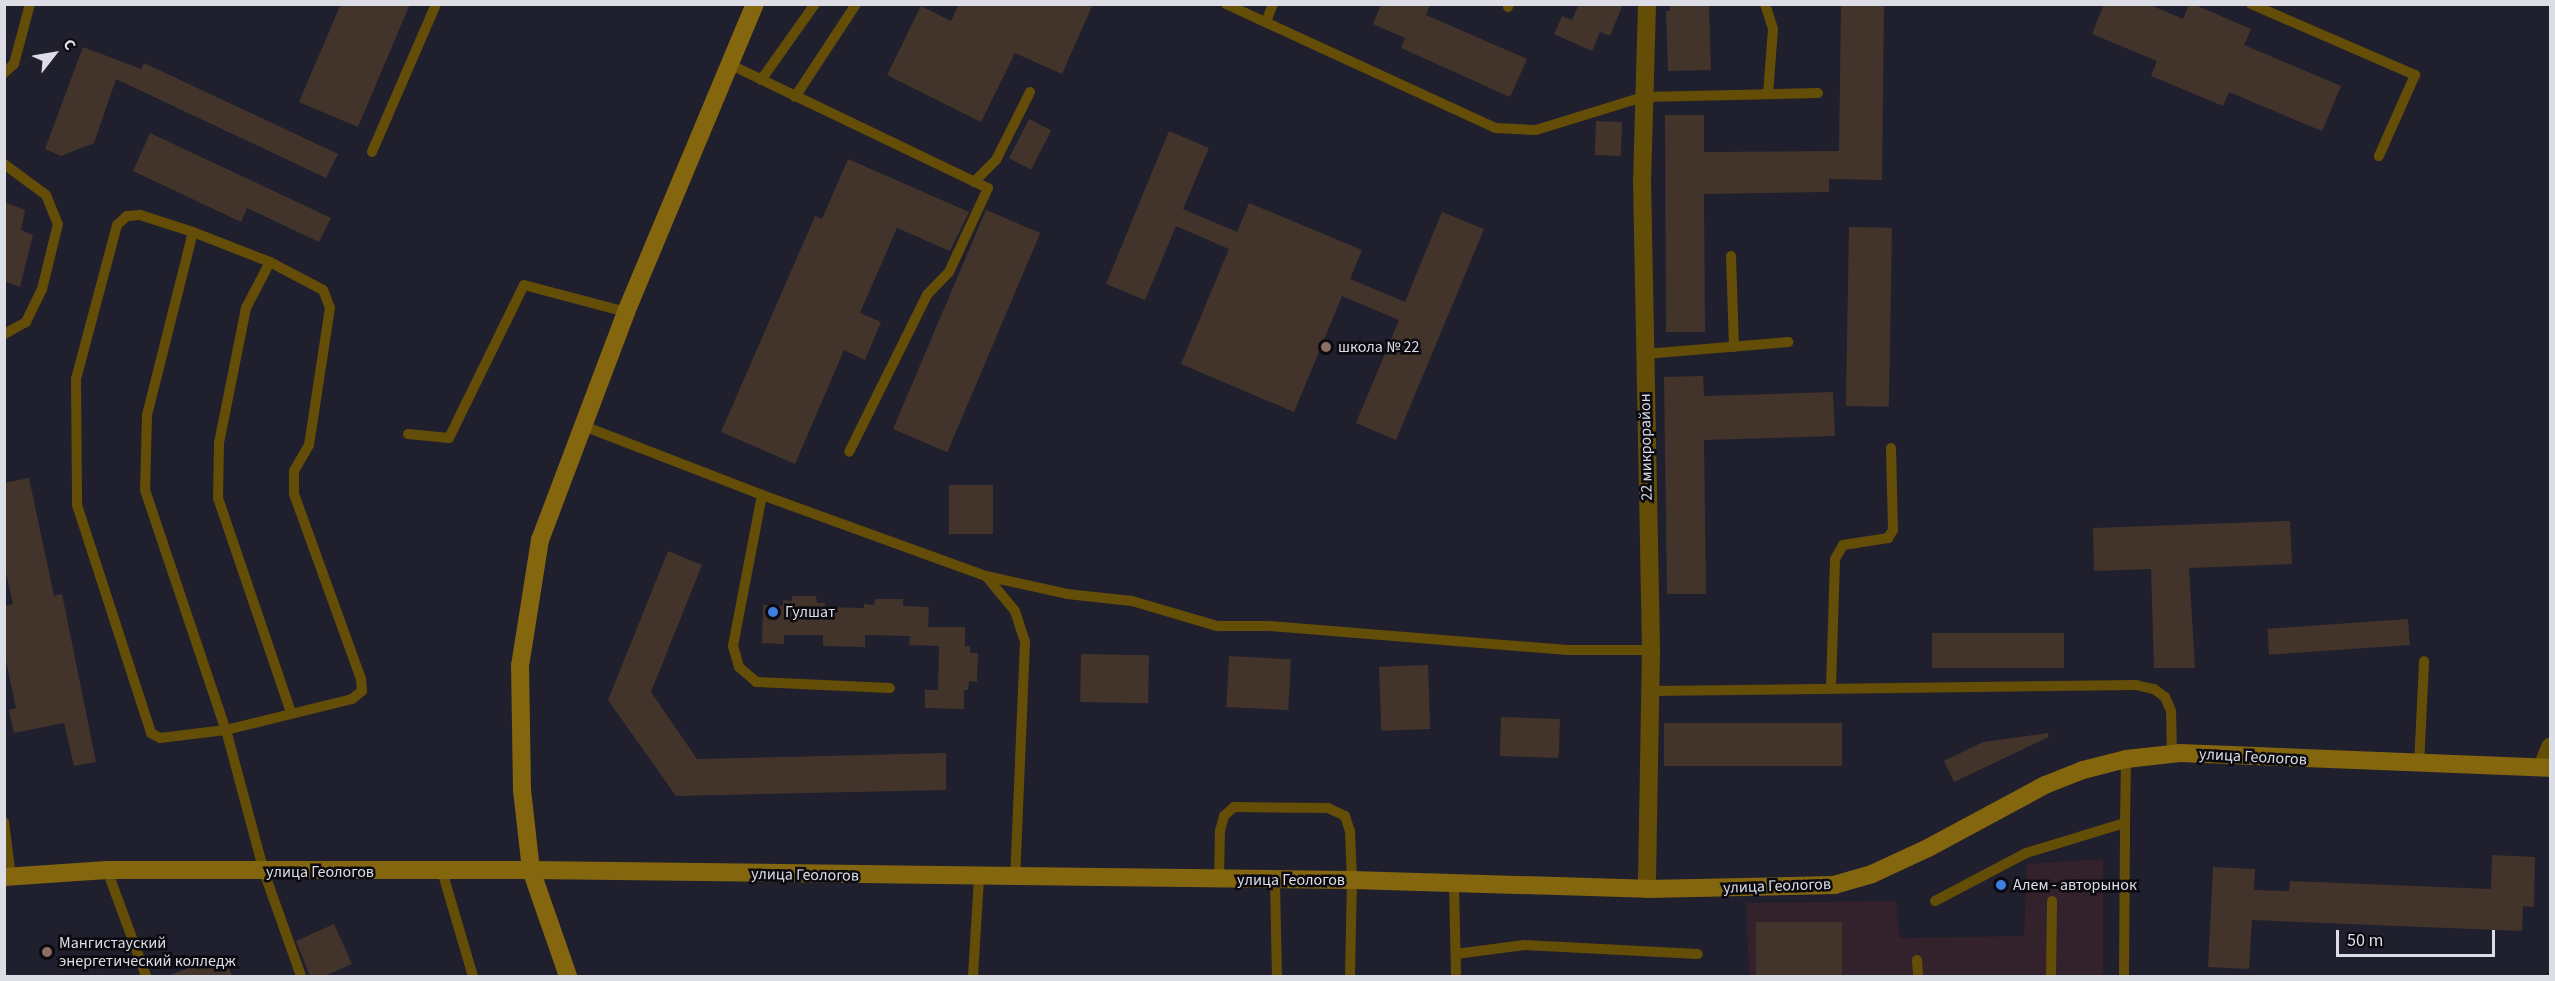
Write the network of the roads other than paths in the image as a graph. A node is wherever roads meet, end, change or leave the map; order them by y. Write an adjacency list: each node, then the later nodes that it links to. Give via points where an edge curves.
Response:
1 (30, 4): 13 (lane, via 14,64)
2 (436, 4): 20 (lane)
3 (755, 4): 12 (street)
4 (815, 4): 14 (lane)
5 (856, 4): 18 (lane)
6 (1226, 4): 11 (lane)
7 (1273, 4): 11 (lane)
8 (1647, 4): 19 (street, 22 микрорайон)
9 (1765, 4): 17 (lane, via 1773,29)
10 (2252, 4): 21 (lane, via 2415,75)
11 (1266, 22): 19 (lane, via 1495,128 1536,130)
12 (731, 65): 14 (lane); 27 (street)
13 (4, 73)
14 (761, 80): 18 (lane)
15 (1030, 92): 23 (lane, via 996,159)
16 (1818, 93): 17 (lane)
17 (1768, 94): 19 (lane)
18 (795, 97): 23 (lane)
19 (1643, 97): 31 (street, 22 микрорайон)
20 (372, 152)
21 (2379, 156)
22 (4, 164): 28 (lane, via 46,195 58,224 42,289 26,322)
23 (974, 182): 35 (lane, via 988,188 971,229 949,272 927,295)
24 (193, 232): 26 (lane); 44 (lane, via 147,415 145,490); 44 (lane, via 140,216 127,216 117,225 76,380 77,505 151,733 160,738)
25 (1731, 256): 30 (lane)
26 (270, 262): 43 (lane, via 246,308 219,443 218,498); 43 (lane, via 323,290 329,298 309,445 294,471 294,494 362,691 352,699)
27 (626, 312): 32 (street); 33 (lane, via 524,285 449,438)
28 (4, 334)
29 (1788, 342): 30 (lane)
30 (1734, 347): 31 (lane)
31 (1645, 354): 38 (street, 22 микрорайон)
32 (581, 425): 36 (lane); 53 (street, via 540,540 520,666 522,790)
33 (408, 434)
34 (1891, 448): 40 (lane, via 1893,530 1888,538 1843,546 1835,559)
35 (849, 452)
36 (762, 495): 37 (lane); 41 (lane, via 733,646 739,667 756,682)
37 (986, 576): 38 (lane, via 1067,594 1132,601 1217,626 1269,626 1568,650); 57 (lane, via 1015,611 1025,642)
38 (1651, 650): 42 (street, 22 микрорайон)
39 (2424, 661): 48 (lane)
40 (1831, 687): 42 (lane); 46 (lane, via 2145,687 2165,697 2171,711)
41 (890, 688)
42 (1651, 691): 63 (street, 22 микрорайон)
43 (291, 713): 44 (lane)
44 (226, 730): 55 (lane)
45 (2550, 747): 49 (street)
46 (2172, 754): 47 (street, улица Геологов); 48 (street, улица Геологов)
47 (2126, 759): 51 (lane); 63 (street, улица Геологов, via 2045,785 1928,848 1872,874 1834,885)
48 (2419, 765): 49 (street, улица Геологов)
49 (2546, 767)
50 (4, 822): 56 (lane)
51 (2125, 823): 64 (lane, via 2026,853); 79 (lane)
52 (107, 870): 55 (street, улица Геологов); 56 (street, улица Геологов); 69 (lane)
53 (531, 870): 54 (street, улица Геологов); 58 (street, улица Геологов); 72 (street)
54 (441, 871): 55 (street, улица Геологов); 71 (lane)
55 (264, 872): 70 (lane)
56 (8, 877)
57 (1015, 877): 58 (street, улица Геологов); 59 (street, улица Геологов)
58 (979, 878): 73 (lane)
59 (1219, 880): 60 (lane, via 1220,831 1224,816 1234,807 1328,807 1345,816 1350,831); 61 (street, улица Геологов)
60 (1352, 880): 61 (street, улица Геологов); 62 (street, улица Геологов); 75 (lane)
61 (1275, 882): 74 (lane)
62 (1454, 886): 63 (street, улица Геологов); 66 (lane)
63 (1647, 889)
64 (1935, 901)
65 (2052, 901): 78 (lane)
66 (1456, 954): 67 (lane, via 1524,945); 76 (lane)
67 (1698, 954)
68 (1917, 960): 77 (lane)
69 (146, 976)
70 (301, 976)
71 (473, 976)
72 (568, 976)
73 (973, 976)
74 (1277, 976)
75 (1350, 976)
76 (1456, 976)
77 (1918, 976)
78 (2050, 976)
79 (2124, 976)

